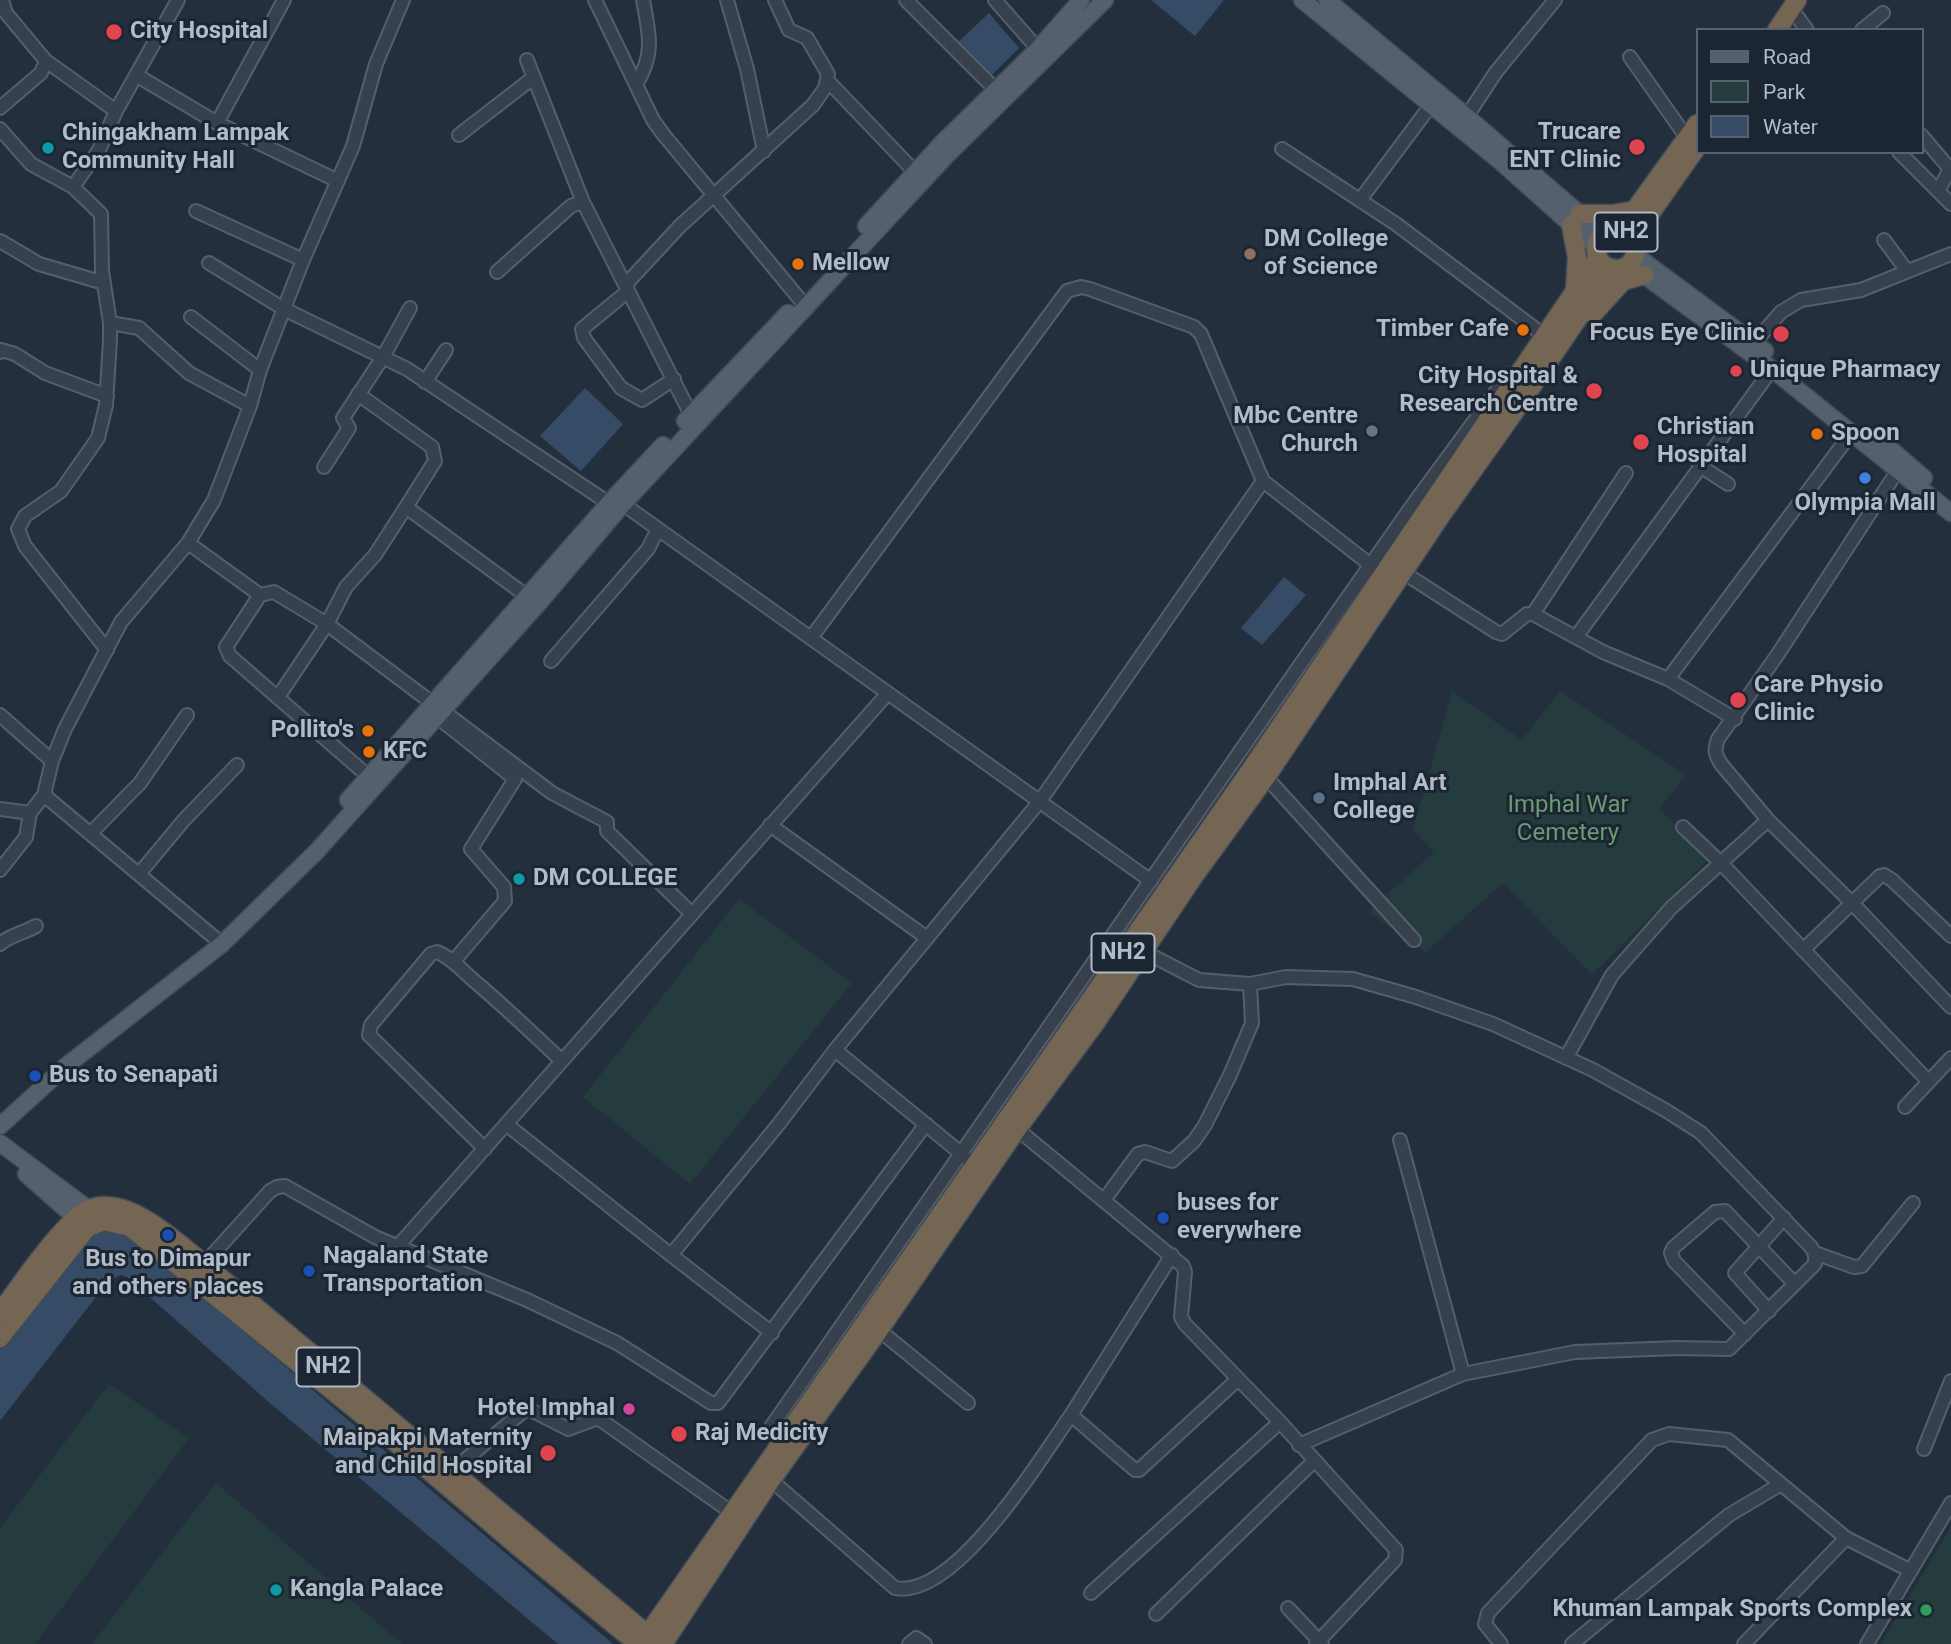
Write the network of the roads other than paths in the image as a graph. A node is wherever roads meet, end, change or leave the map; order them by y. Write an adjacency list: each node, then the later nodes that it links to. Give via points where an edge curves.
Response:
1 (2, 0): 25 (street, via 6,13)
2 (178, 0): 26 (street)
3 (284, 0): 35 (street)
4 (403, 0): 44 (street, via 376,64)
5 (595, 0): 29 (street)
6 (643, 0): 29 (street, via 651,43)
7 (727, 0): 41 (street)
8 (775, 0): 28 (street, via 789,30 807,38 815,49)
9 (906, 0): 30 (street)
10 (995, 0): 22 (street)
11 (1081, 0): 22 (main road)
12 (1105, 0): 22 (main road)
13 (1301, 0): 31 (main road)
14 (1327, 0): 34 (main road)
15 (1548, 2): 34 (street)
16 (1790, 3): 18 (highway); 19 (highway); 20 (street)
17 (1884, 13): 21 (street)
18 (1764, 28)
19 (1778, 28)
20 (1806, 28)
21 (1865, 28)
22 (1042, 54): 30 (main road)
23 (1630, 57): 38 (street)
24 (527, 60): 27 (street)
25 (46, 61): 32 (street, via 41,73); 33 (street)
26 (136, 75): 33 (street); 35 (street)
27 (534, 77): 37 (street); 49 (street)
28 (827, 80): 41 (street, via 813,105); 43 (street)
29 (637, 83): 47 (street, via 653,120)
30 (1000, 94): 43 (main road); 66 (main road)
31 (1431, 105): 34 (main road); 48 (street)
32 (0, 108)
33 (116, 111): 45 (street, via 99,149)
34 (1463, 123): 53 (main road)
35 (217, 124): 44 (street)
36 (0, 129): 45 (street, via 31,164)
37 (459, 135)
38 (1694, 136): 51 (highway, NH2); 56 (highway, NH2)
39 (1923, 137): 46 (street, via 1950,169)
40 (1282, 149): 48 (street)
41 (764, 151): 47 (street)
42 (1901, 154): 46 (street)
43 (915, 172): 66 (main road)
44 (338, 181): 58 (street)
45 (73, 187): 63 (street, via 101,214)
46 (1938, 191): 50 (street)
47 (714, 195): 64 (street, via 633,276); 66 (street)
48 (1360, 200): 71 (street)
49 (583, 202): 61 (street, via 571,206); 64 (street)
50 (1951, 204)
51 (1635, 210): 53 (highway); 56 (highway, NH2)
52 (196, 211): 58 (street)
53 (1575, 219): 56 (main road); 65 (highway)
54 (1884, 240): 60 (street)
55 (0, 241): 63 (street, via 38,264)
56 (1616, 249): 62 (main road); 65 (highway, NH2); 71 (highway, NH2); 72 (main road)
57 (1951, 254): 60 (street)
58 (303, 260): 68 (street)
59 (209, 263): 68 (street)
60 (1907, 271): 72 (street, via 1861,290 1801,300 1781,312)
61 (497, 272)
62 (1644, 275): 71 (highway, via 1616,287 1582,326); 76 (main road)
63 (104, 283): 70 (street)
64 (627, 292): 78 (street); 78 (street, via 582,329 584,338 621,388 642,400)
65 (1574, 293): 71 (highway, NH2)
66 (803, 304): 83 (main road); 92 (main road)
67 (410, 308): 75 (street)
68 (284, 309): 75 (street); 77 (street)
69 (191, 317): 77 (street)
70 (110, 323): 81 (street); 82 (street, via 139,328 189,373)
71 (1548, 338): 97 (highway, NH2); 98 (highway, NH2)
72 (1754, 343): 91 (main road, via 1858,423)
73 (446, 351): 79 (street)
74 (0, 352): 81 (street, via 15,354 46,373)
75 (383, 358): 79 (street); 80 (street)
76 (1772, 369): 84 (main road); 85 (street)
77 (260, 370): 82 (street)
78 (674, 379): 83 (street)
79 (425, 382): 92 (street)
80 (359, 394): 86 (street, via 343,418 349,428); 93 (street, via 432,447 435,461)
81 (107, 396): 105 (street, via 98,438 61,491 25,516 18,529 25,546)
82 (250, 406): 96 (street, via 214,500)
83 (691, 415): 92 (main road)
84 (1852, 432): 87 (main road); 107 (street)
85 (1700, 466): 90 (street); 103 (street)
86 (324, 467)
87 (1898, 470): 91 (main road); 113 (street)
88 (1626, 473): 101 (street)
89 (1263, 481): 97 (street); 104 (street, via 1198,330 1090,289 1073,288); 119 (street)
90 (1728, 484)
91 (1943, 497): 94 (main road)
92 (616, 505): 95 (street); 100 (main road); 110 (main road, via 538,604)
93 (406, 507): 100 (street); 102 (street, via 375,555 346,587)
94 (1951, 513)
95 (658, 529): 104 (street); 106 (street, via 648,549)
96 (188, 543): 99 (street); 105 (street, via 121,622)
97 (1377, 570): 130 (street); 139 (highway, NH2)
98 (1404, 573): 101 (street, via 1502,634); 117 (highway, NH2)
99 (260, 595): 102 (street, via 274,592); 109 (street, via 226,647 230,656)
100 (528, 597): 110 (main road)
101 (1533, 614): 103 (street)
102 (327, 624): 109 (street); 110 (street)
103 (1576, 637): 107 (street)
104 (811, 638): 108 (street)
105 (107, 650): 114 (street)
106 (551, 661)
107 (1668, 679): 113 (street)
108 (888, 693): 119 (street); 123 (street)
109 (278, 697): 116 (street)
110 (437, 709): 116 (main road); 126 (main road); 132 (street, via 552,793 607,822 607,831); 141 (street, via 515,779 471,849 504,887 505,901)
111 (0, 715): 114 (street)
112 (187, 715): 125 (street, via 140,783)
113 (1735, 719): 122 (street, via 1718,739 1715,755)
114 (52, 761): 118 (street)
115 (237, 765): 129 (street)
116 (368, 776): 126 (main road)
117 (1266, 777): 137 (street); 139 (highway, NH2)
118 (44, 795): 121 (street); 125 (street)
119 (1041, 802): 130 (street); 135 (street)
120 (0, 809): 121 (street)
121 (30, 813): 128 (street, via 26,837)
122 (1768, 820): 127 (street); 131 (street)
123 (770, 825): 132 (street); 135 (street)
124 (1683, 827): 127 (street)
125 (91, 833): 129 (street)
126 (314, 847): 136 (main road)
127 (1721, 863): 140 (street); 145 (street, via 1671,908 1612,975)
128 (0, 870)
129 (139, 874): 136 (street)
130 (1151, 881): 159 (street)
131 (1853, 904): 134 (street, via 1884,875); 140 (street); 143 (street)
132 (692, 914): 147 (street)
133 (36, 926): 138 (street)
134 (1951, 936)
135 (927, 938): 144 (street)
136 (218, 940): 150 (main road); 153 (main road)
137 (1414, 940)
138 (0, 944)
139 (1136, 948): 142 (street, via 1199,980); 154 (highway, NH2); 159 (highway, NH2)
140 (1803, 950): 148 (street)
141 (453, 962): 147 (street); 157 (street, via 437,951 431,954 371,1025 369,1035)
142 (1250, 984): 145 (street, via 1286,977 1353,979 1493,1024); 160 (street, via 1252,1023 1205,1125 1175,1160 1138,1154)
143 (1951, 1007)
144 (835, 1050): 151 (street); 167 (street)
145 (1566, 1058): 162 (street, via 1701,1133)
146 (1951, 1058): 148 (street)
147 (562, 1061): 152 (street)
148 (1928, 1081): 149 (street)
149 (1905, 1107)
150 (0, 1112)
151 (926, 1124): 159 (street); 175 (street)
152 (506, 1125): 157 (street); 167 (street)
153 (0, 1126)
154 (1017, 1129): 160 (street); 170 (highway, NH2)
155 (1400, 1140): 178 (street)
156 (0, 1143): 163 (main road)
157 (485, 1149): 164 (street)
158 (0, 1153): 163 (main road)
159 (967, 1158): 170 (highway, NH2); 184 (street)
160 (1104, 1200): 168 (street)
161 (1913, 1203): 166 (street, via 1862,1266)
162 (1784, 1218): 165 (street); 166 (street)
163 (89, 1219): 169 (highway, NH2, via 110,1206 127,1211 169,1235); 173 (highway); 177 (highway); 198 (highway, NH2, via 130,1227 148,1240)
164 (399, 1245): 169 (street, via 357,1228 285,1186 270,1191); 175 (street, via 617,1343 711,1403 721,1400)
165 (1759, 1245): 171 (street); 172 (street, via 1735,1275); 176 (street, via 1722,1210 1671,1253)
166 (1815, 1253): 171 (street, via 1815,1264)
167 (671, 1255): 175 (street)
168 (1172, 1255): 179 (street, via 1185,1269 1182,1320); 182 (street)
169 (204, 1264): 188 (highway, NH2)
170 (915, 1264): 174 (highway, NH2); 192 (highway, NH2)
171 (1795, 1284): 172 (street)
172 (1769, 1311): 176 (street)
173 (0, 1313)
174 (879, 1330): 181 (street); 189 (highway, NH2)
175 (772, 1333)
176 (1745, 1334): 178 (street, via 1723,1350 1575,1352)
177 (0, 1338)
178 (1463, 1374): 185 (street)
179 (1238, 1379): 182 (street, via 1139,1470); 183 (street)
180 (1951, 1381): 186 (street)
181 (968, 1403)
182 (1071, 1415): 189 (street, via 977,1544 951,1567 915,1588 895,1588)
183 (1280, 1422): 185 (street); 195 (street)
184 (771, 1427)
185 (1299, 1445): 187 (street)
186 (1924, 1450)
187 (1314, 1461): 197 (street); 199 (street, via 1397,1554)
188 (452, 1471): 192 (street, via 527,1408 568,1429 598,1418); 198 (highway, NH2)
189 (771, 1480): 198 (highway, NH2)
190 (1782, 1484): 193 (street); 202 (street, via 1728,1440 1669,1434 1652,1440 1488,1613 1485,1624); 203 (street, via 1729,1515)
191 (1951, 1503): 194 (street)
192 (731, 1512): 198 (highway, NH2)
193 (1846, 1538): 194 (street); 204 (street)
194 (1911, 1571): 205 (street)
195 (1091, 1593)
196 (1288, 1608): 199 (street)
197 (1156, 1614)
198 (649, 1642)
199 (1319, 1643)
200 (909, 1644): 201 (street, via 916,1638)
201 (925, 1644)
202 (1501, 1644)
203 (1572, 1644)
204 (1744, 1644)
205 (1867, 1644)

